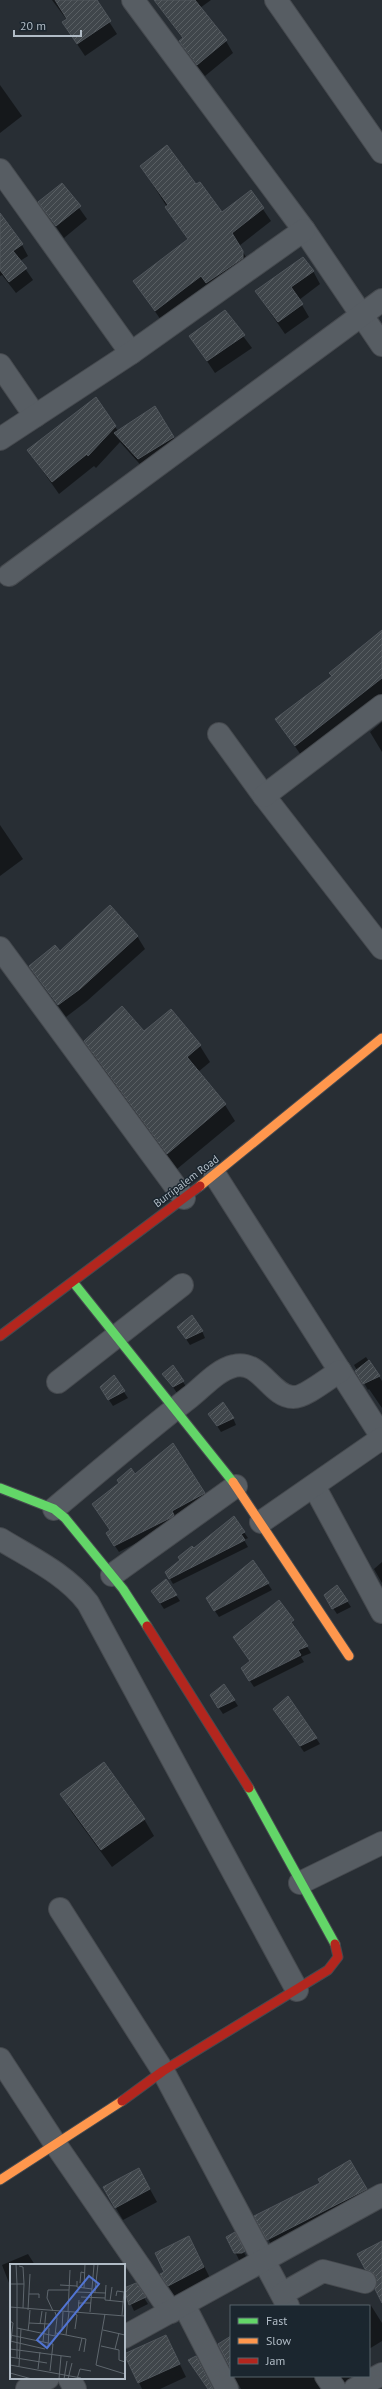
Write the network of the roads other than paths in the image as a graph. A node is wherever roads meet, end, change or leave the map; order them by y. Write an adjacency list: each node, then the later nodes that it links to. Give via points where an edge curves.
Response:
1 (133, 0): 5 (street)
2 (276, 0): 3 (street)
3 (382, 152)
4 (0, 170): 9 (street)
5 (304, 230): 7 (street); 9 (street)
6 (382, 300): 7 (street)
7 (361, 315): 8 (street); 13 (street)
8 (382, 345)
9 (131, 353): 11 (street)
10 (0, 365): 11 (street)
11 (35, 416): 12 (street)
12 (0, 439)
13 (9, 575)
14 (382, 706): 16 (street)
15 (218, 734): 16 (street)
16 (264, 796): 18 (street)
17 (0, 948): 21 (street)
18 (382, 948)
19 (382, 1038): 20 (street, Burripalem Road)
20 (215, 1175): 21 (street, Burripalem Road); 26 (street)
21 (184, 1198): 22 (street, Burripalem Road)
22 (73, 1282): 24 (street); 25 (street, Burripalem Road)
23 (182, 1285): 24 (street)
24 (109, 1330): 27 (street); 28 (street)
25 (0, 1336)
26 (340, 1371): 28 (street, via 304,1394 292,1397 283,1394 251,1368 242,1364 222,1371); 29 (street)
27 (58, 1382)
28 (174, 1410): 30 (street); 33 (street)
29 (382, 1438): 31 (street)
30 (236, 1486): 34 (street); 36 (street)
31 (314, 1486): 34 (street); 37 (street)
32 (0, 1488): 33 (street)
33 (54, 1508): 36 (street)
34 (262, 1522): 38 (street)
35 (0, 1539): 42 (street, via 66,1580 78,1589 88,1603)
36 (112, 1575): 40 (street, via 240,1772)
37 (382, 1612)
38 (349, 1656)
39 (382, 1843): 40 (street)
40 (300, 1883): 42 (street, via 340,1956 332,1967)
41 (60, 1909): 44 (street)
42 (297, 1990): 44 (street)
43 (0, 2059): 45 (street)
44 (163, 2071): 45 (street); 48 (street)
45 (56, 2146): 46 (street); 51 (street)
46 (0, 2180)
47 (382, 2195): 48 (street)
48 (263, 2259): 50 (street); 51 (street)
49 (365, 2282): 50 (street, via 323,2271)
50 (285, 2300)
51 (177, 2308): 52 (street); 59 (street)
52 (125, 2336)
53 (382, 2374): 61 (street)
54 (327, 2377): 60 (street)
55 (46, 2379): 57 (street)
56 (70, 2379): 58 (street)
57 (27, 2389)
58 (75, 2389)
59 (227, 2389)
60 (335, 2389)
61 (355, 2389)

